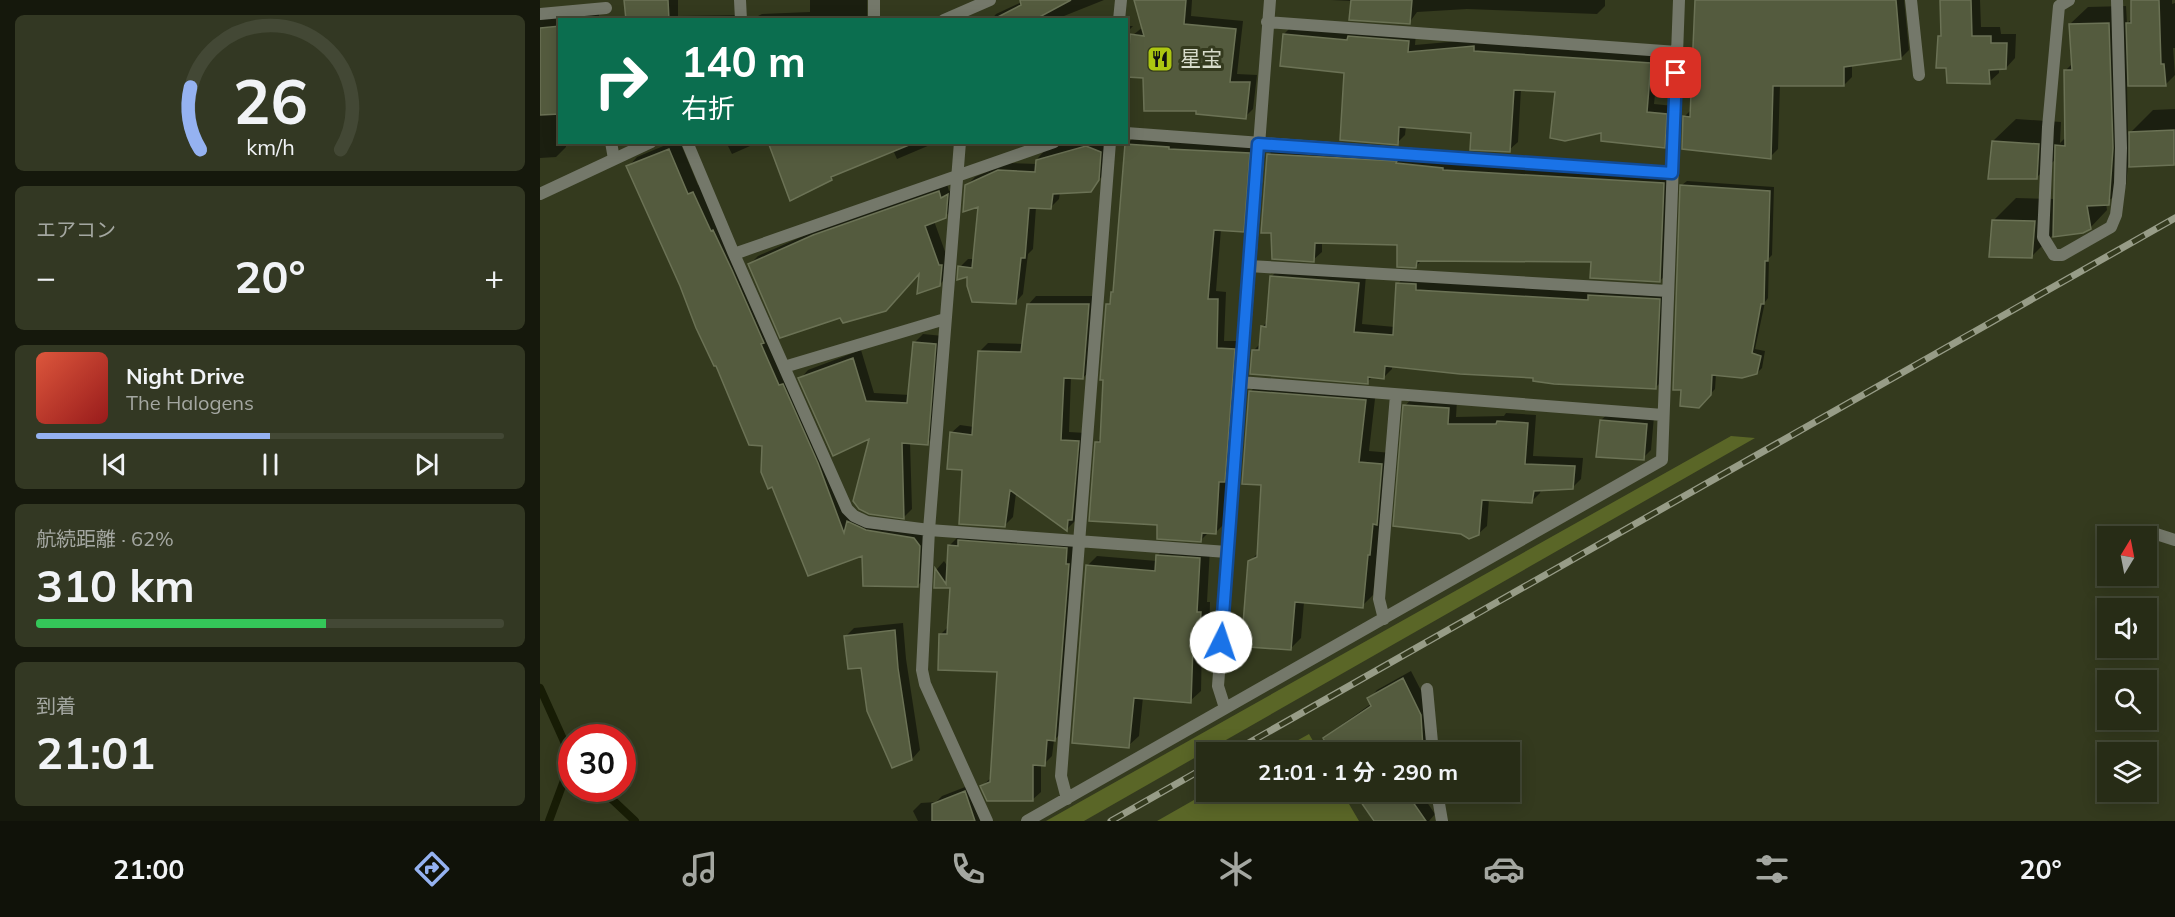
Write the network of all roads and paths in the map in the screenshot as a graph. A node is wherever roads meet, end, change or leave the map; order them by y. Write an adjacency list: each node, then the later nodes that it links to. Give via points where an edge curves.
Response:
1 (740, 0): 13 (street)
2 (874, 0): 14 (street)
3 (990, 0): 12 (street)
4 (1121, 0): 15 (street)
5 (1270, 0): 16 (street)
6 (1678, 0): 17 (street)
7 (1911, 0): 18 (street)
8 (2068, 0): 9 (street, via 2059,6 2048,127 2043,237 2054,255 2062,255 2111,228 2116,215 2121,148)
9 (2117, 0)
10 (606, 9): 11 (street)
11 (540, 14)
12 (967, 15)
13 (741, 18)
14 (874, 18)
15 (1119, 18)
16 (1268, 21): 17 (street); 26 (street)
17 (1677, 52): 28 (street)
18 (1919, 75)
19 (1128, 133): 26 (street)
20 (611, 144): 27 (street)
21 (647, 144): 27 (street)
22 (688, 144): 31 (street)
23 (960, 144): 29 (street)
24 (1048, 144): 29 (street)
25 (1110, 144): 42 (street)
26 (1258, 144): 28 (street); 32 (street)
27 (614, 159): 30 (street)
28 (1672, 173): 33 (street)
29 (958, 176): 31 (street); 34 (street)
30 (540, 194)
31 (734, 254): 35 (street)
32 (1249, 266): 33 (street); 36 (street)
33 (1668, 291): 38 (street)
34 (945, 319): 35 (street); 39 (street)
35 (784, 367): 39 (street, via 847,509 867,522)
36 (1240, 382): 37 (street); 43 (street)
37 (1396, 394): 38 (street); 44 (street, via 1379,598)
38 (1663, 415): 44 (street, via 1662,460)
39 (929, 530): 42 (street); 50 (street, via 922,670)
40 (2157, 534): 41 (street)
41 (2175, 540)
42 (1078, 541): 43 (street); 48 (street, via 1061,777)
43 (1227, 552): 46 (street, via 1218,686)
44 (1384, 619): 46 (street)
45 (1427, 689): 47 (street)
46 (1225, 708): 48 (street)
47 (1432, 742)
48 (1067, 798): 51 (street)
49 (1438, 802): 52 (street)
50 (987, 821)
51 (1027, 821)
52 (1442, 821)

